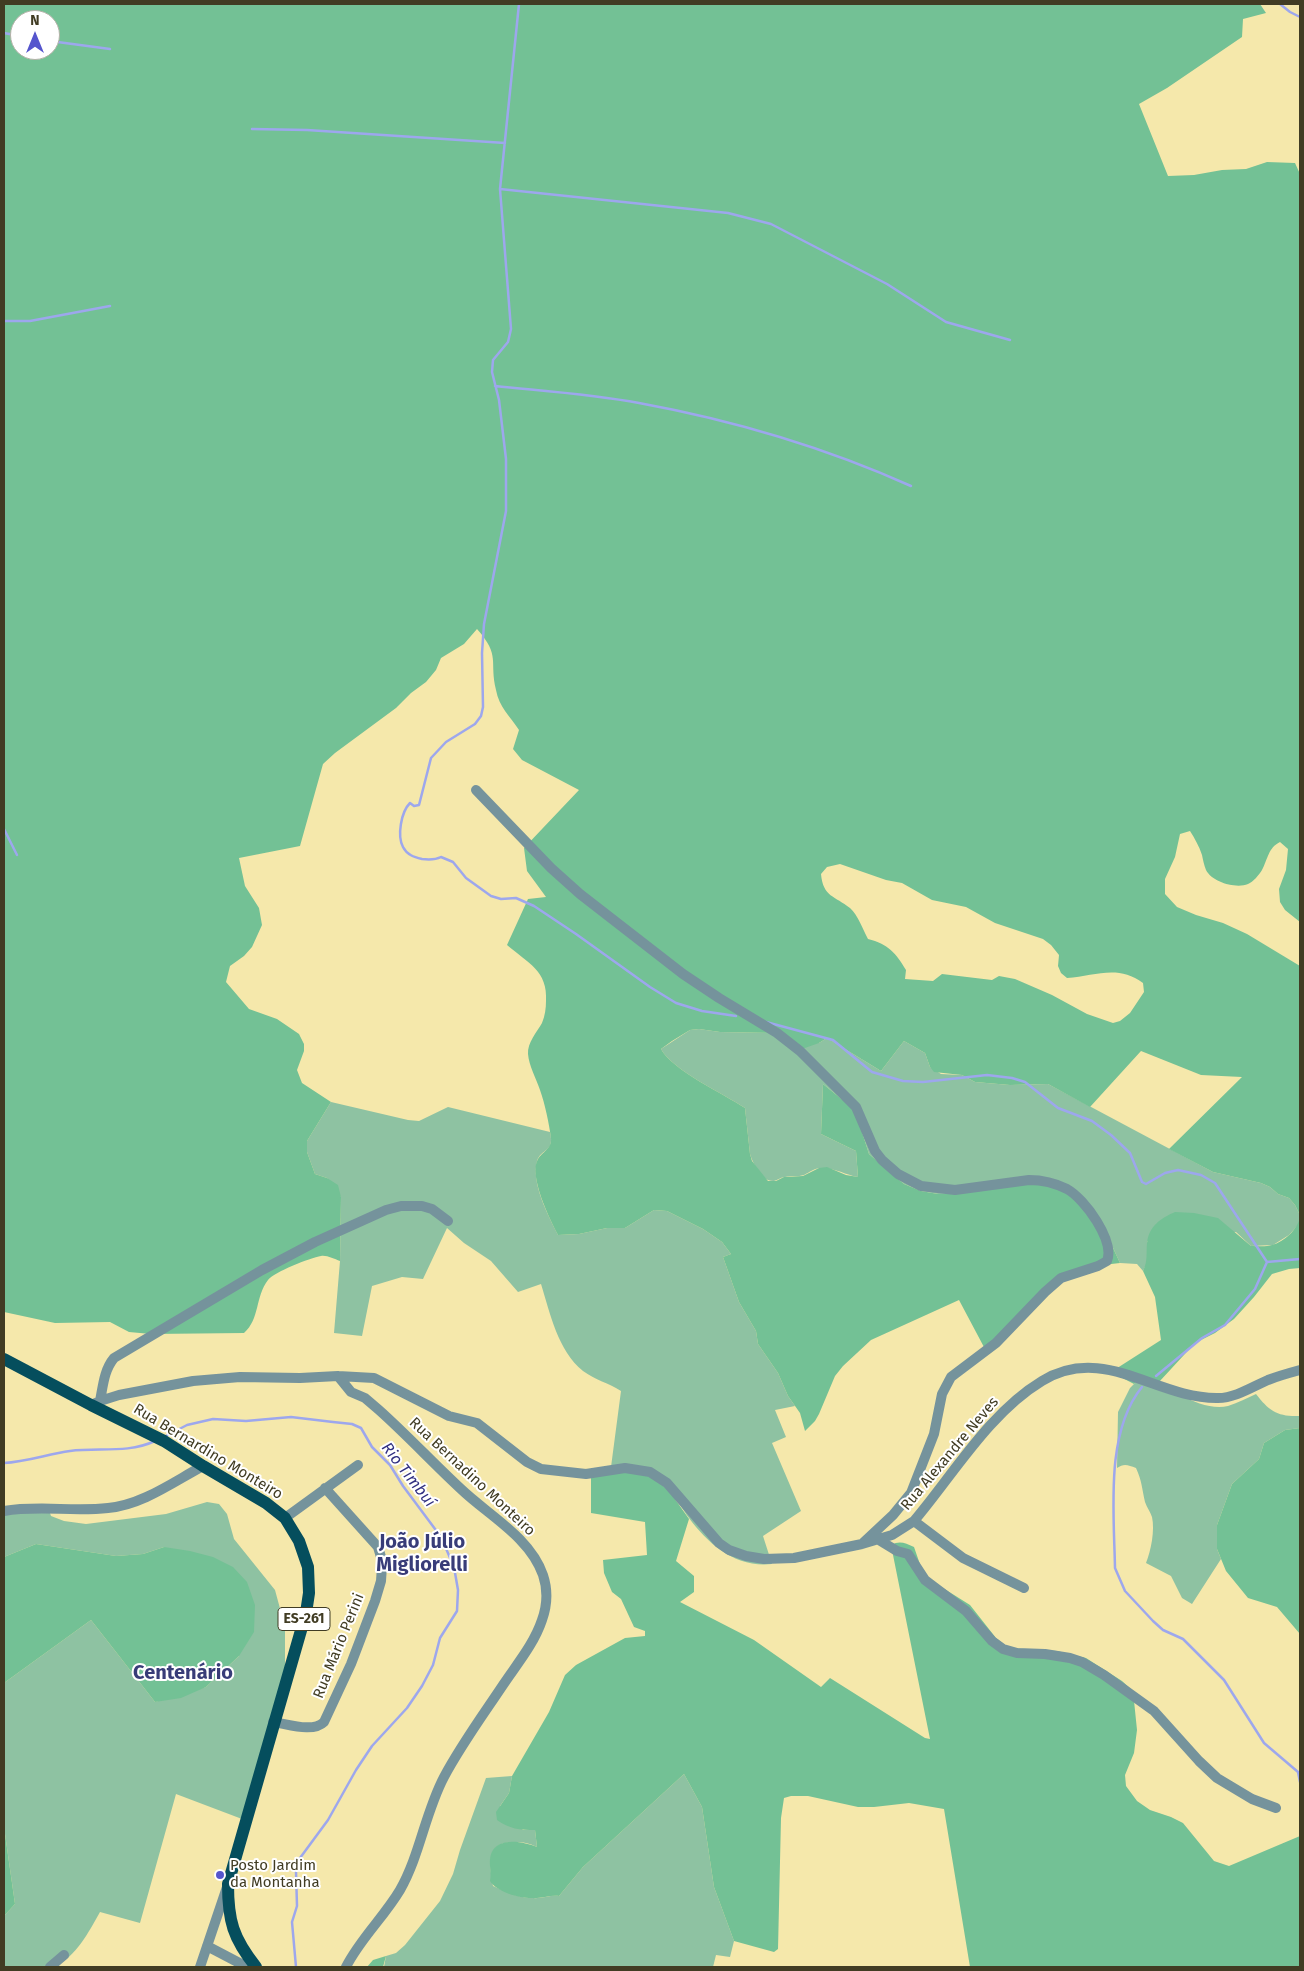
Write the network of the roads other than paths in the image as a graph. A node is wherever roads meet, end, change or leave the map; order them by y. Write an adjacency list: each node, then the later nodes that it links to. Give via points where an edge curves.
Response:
1 (476, 790): 14 (street, via 580,894 683,974 800,1051 856,1107 875,1151 898,1174 932,1189 954,1190 1029,1180 1056,1184 1080,1198 1103,1234 1109,1249 1107,1262 1061,1278 996,1343 951,1377 942,1394 934,1434 911,1493)
2 (448, 1221): 6 (street, via 422,1206 401,1206 315,1242 114,1358 108,1365)
3 (4, 1359): 6 (main road, Rua Bernardino Monteiro / ES-261)
4 (1300, 1370): 12 (street, Rua Alexandre Neves, via 1219,1398 1188,1394 1112,1370 1074,1369 1055,1375 1033,1387 1007,1409)
5 (338, 1376): 6 (street, via 193,1381 119,1395); 14 (street, Rua Alexandre Neves, via 374,1378 449,1416 477,1423 541,1469 586,1474 625,1468 650,1472 667,1483 719,1543 739,1554 764,1559 794,1558); 25 (street, Rua Bernadino Monteiro, via 351,1392 365,1398 379,1410 462,1490 518,1538 535,1558 543,1575 546,1602 535,1638 444,1778 400,1890)
6 (95, 1403): 8 (main road, Rua Bernardino Monteiro / ES-261)
7 (358, 1465): 9 (street)
8 (202, 1466): 10 (street, via 133,1503 88,1510 22,1508); 11 (main road, Rua Bernardino Monteiro / ES-261, via 266,1503)
9 (326, 1488): 11 (street); 16 (street, Rua Mário Perini, via 378,1547 381,1581 351,1664 324,1722 311,1728)
10 (4, 1511)
11 (285, 1518): 16 (main road, Rua Bernardino Monteiro / ES-261, via 304,1552 309,1593)
12 (914, 1521): 13 (street, Rua Alexandre Neves); 15 (street, via 963,1558)
13 (879, 1540): 14 (street, Rua Alexandre Neves); 17 (street, via 908,1554 925,1580 966,1611 1003,1650 1082,1662 1154,1711 1217,1778 1252,1799)
14 (862, 1544)
15 (1024, 1588)
16 (273, 1722): 18 (main road, ES-261)
17 (1276, 1808)
18 (228, 1884): 19 (street); 24 (main road, ES-261, via 230,1921)
19 (207, 1946): 22 (street); 23 (street)
20 (64, 1955): 21 (street)
21 (50, 1967)
22 (200, 1967)
23 (248, 1967)
24 (256, 1967)
25 (346, 1967)

